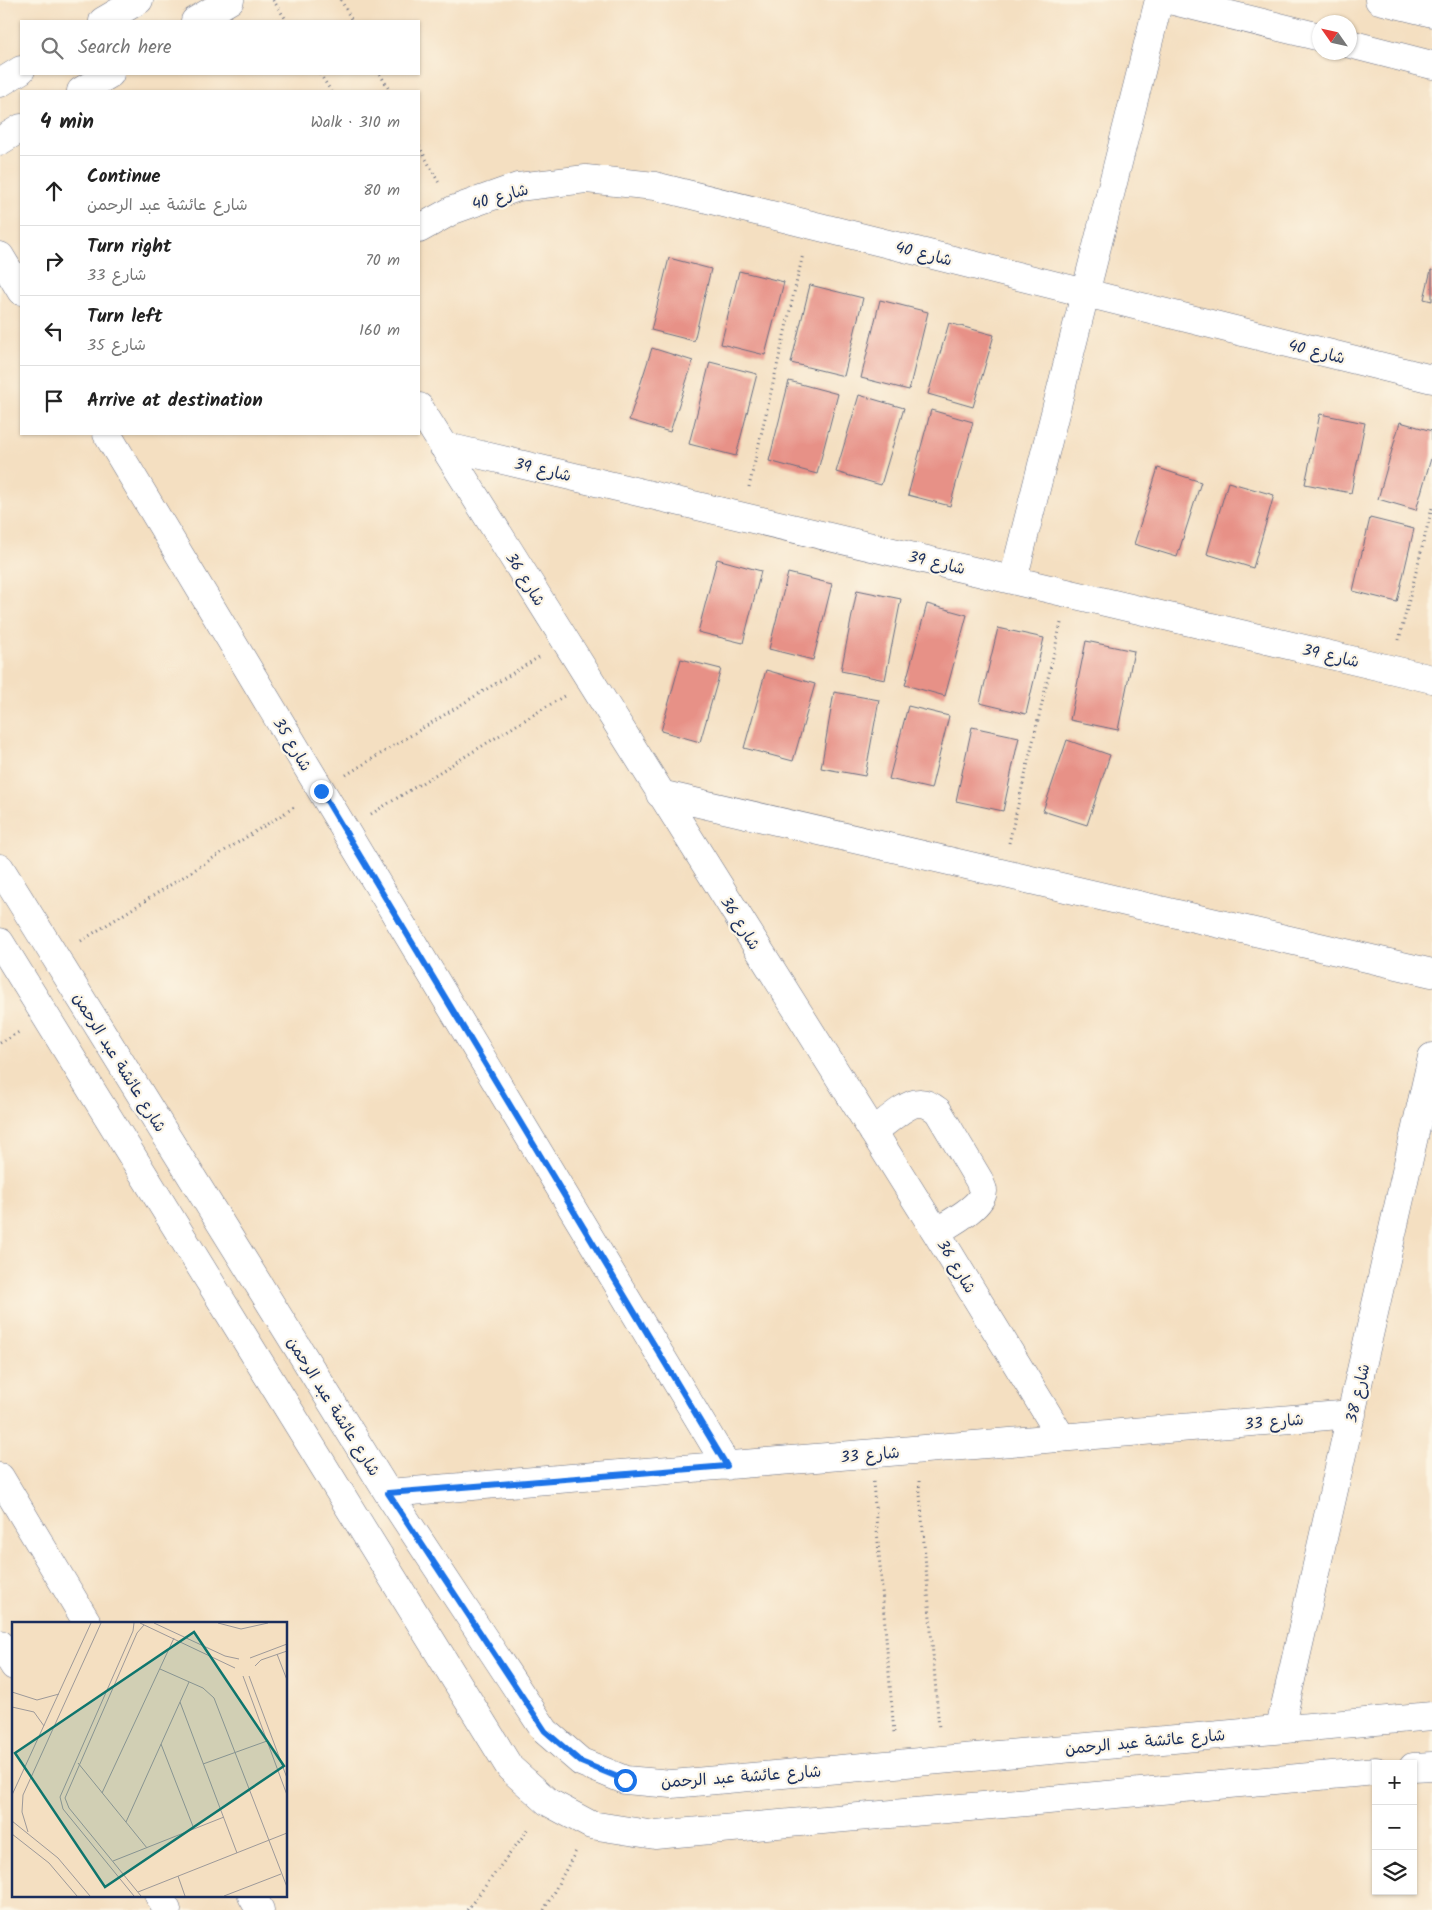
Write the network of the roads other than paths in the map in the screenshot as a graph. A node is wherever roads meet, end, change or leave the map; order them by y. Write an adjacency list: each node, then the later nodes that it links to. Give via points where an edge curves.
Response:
1 (139, 0): 7 (street)
2 (230, 0): 8 (street)
3 (1160, 0): 21 (street)
4 (1169, 0): 9 (street)
5 (1379, 0): 6 (street)
6 (1432, 13)
7 (105, 20)
8 (198, 20)
9 (1312, 35)
10 (1357, 46): 11 (street)
11 (1432, 65)
12 (20, 71): 14 (street)
13 (108, 75): 15 (street)
14 (0, 83)
15 (83, 90)
16 (20, 129): 17 (street)
17 (0, 141)
18 (420, 228): 21 (street, شارع 40, via 453,210 518,187 586,179 655,186)
19 (0, 256): 20 (street)
20 (20, 289)
21 (1086, 292): 22 (street, شارع 40); 26 (street)
22 (1432, 379)
23 (420, 409): 25 (street, شارع 36)
24 (108, 435): 37 (street, شارع 35)
25 (442, 446): 26 (street, شارع 39); 28 (street, شارع 36)
26 (1013, 580): 27 (street, شارع 39)
27 (1432, 679)
28 (660, 794): 31 (street); 33 (street, شارع 36)
29 (0, 868): 39 (street, شارع عائشة عبد الرحمن)
30 (0, 942): 47 (street, via 510,1768 548,1802 591,1825 655,1835)
31 (1432, 973)
32 (1432, 1057): 35 (street, شارع 38)
33 (873, 1132): 34 (street, شارع 36); 34 (street, via 910,1105 930,1105 938,1111 983,1190 980,1200 972,1208)
34 (936, 1232): 36 (street, شارع 36)
35 (1352, 1414): 36 (street, شارع 33); 44 (street, شارع 38)
36 (1062, 1438): 37 (street, شارع 33)
37 (727, 1466): 39 (street, شارع 33)
38 (0, 1478): 40 (street)
39 (388, 1493): 44 (street, شارع عائشة عبد الرحمن, via 545,1731 581,1762 625,1780 672,1784)
40 (87, 1622)
41 (0, 1644): 42 (street)
42 (12, 1663)
43 (1432, 1716): 44 (street, شارع عائشة عبد الرحمن)
44 (1280, 1728)
45 (1432, 1766): 46 (street)
46 (1417, 1767)
47 (1372, 1771)
48 (160, 1898): 50 (street)
49 (253, 1898): 51 (street)
50 (167, 1910)
51 (260, 1910)

